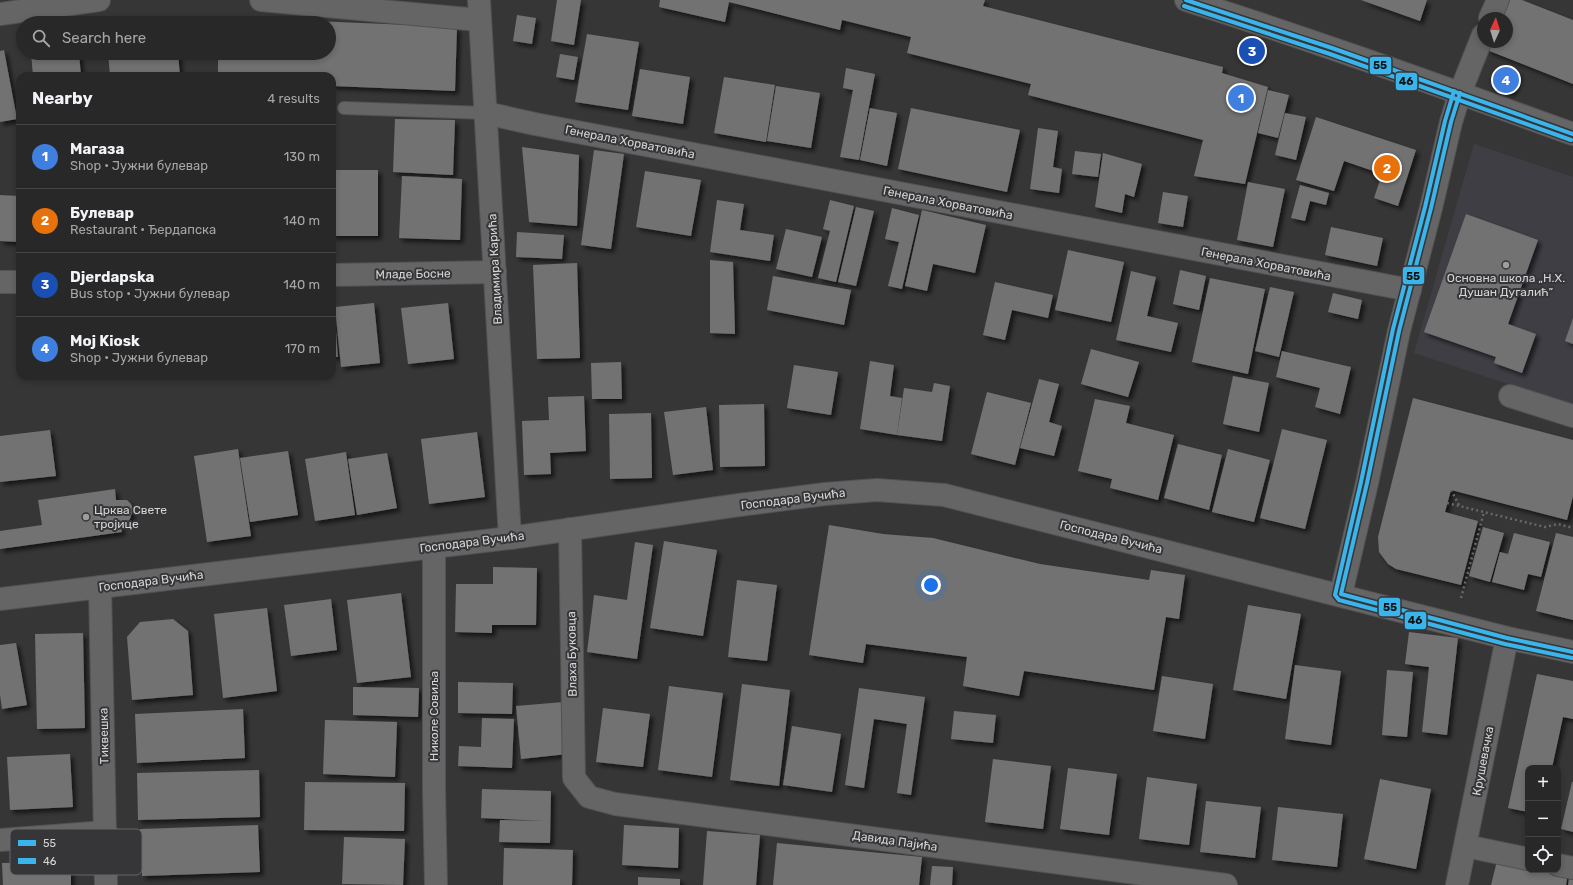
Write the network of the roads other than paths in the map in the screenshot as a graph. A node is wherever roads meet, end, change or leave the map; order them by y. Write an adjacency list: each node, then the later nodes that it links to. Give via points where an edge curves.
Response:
1 (99, 0): 7 (street)
2 (261, 0): 5 (street)
3 (1186, 0): 9 (street)
4 (1498, 0): 6 (street)
5 (479, 10): 11 (street, Владимира Карића)
6 (1493, 12)
7 (0, 14)
8 (1478, 48): 9 (street)
9 (1460, 93): 12 (street); 17 (street)
10 (344, 108): 11 (lane)
11 (486, 113): 13 (street, Владимира Карића); 17 (street, Генерала Хорватовића)
12 (1573, 134)
13 (495, 272): 14 (street, Младе Босне); 21 (street, Владимира Карића)
14 (336, 275)
15 (0, 282): 16 (street)
16 (16, 282)
17 (1410, 290): 24 (street)
18 (1510, 396): 19 (street)
19 (1573, 416)
20 (570, 529): 21 (street, Господара Вучића); 24 (street, Господара Вучића, via 825,494 877,490 919,492 944,495); 28 (street, Влаха Буковца)
21 (510, 538): 22 (street, Господара Вучића)
22 (434, 548): 23 (street, Господара Вучића); 36 (street, Николе Совиља)
23 (100, 587): 25 (street, Господара Вучића); 29 (street, Тиквешка)
24 (1341, 594): 26 (street, Господара Вучића)
25 (0, 599)
26 (1508, 638): 27 (street, Господара Вучића); 32 (street, Крушевачка)
27 (1573, 652)
28 (574, 778): 37 (street, Давида Пајића, via 589,797 615,804)
29 (106, 829)
30 (10, 839): 31 (street)
31 (0, 840)
32 (1466, 846): 33 (street); 38 (street, Крушевачка)
33 (1525, 858)
34 (1561, 866): 35 (street)
35 (1573, 868)
36 (436, 885)
37 (1226, 885)
38 (1457, 885)

